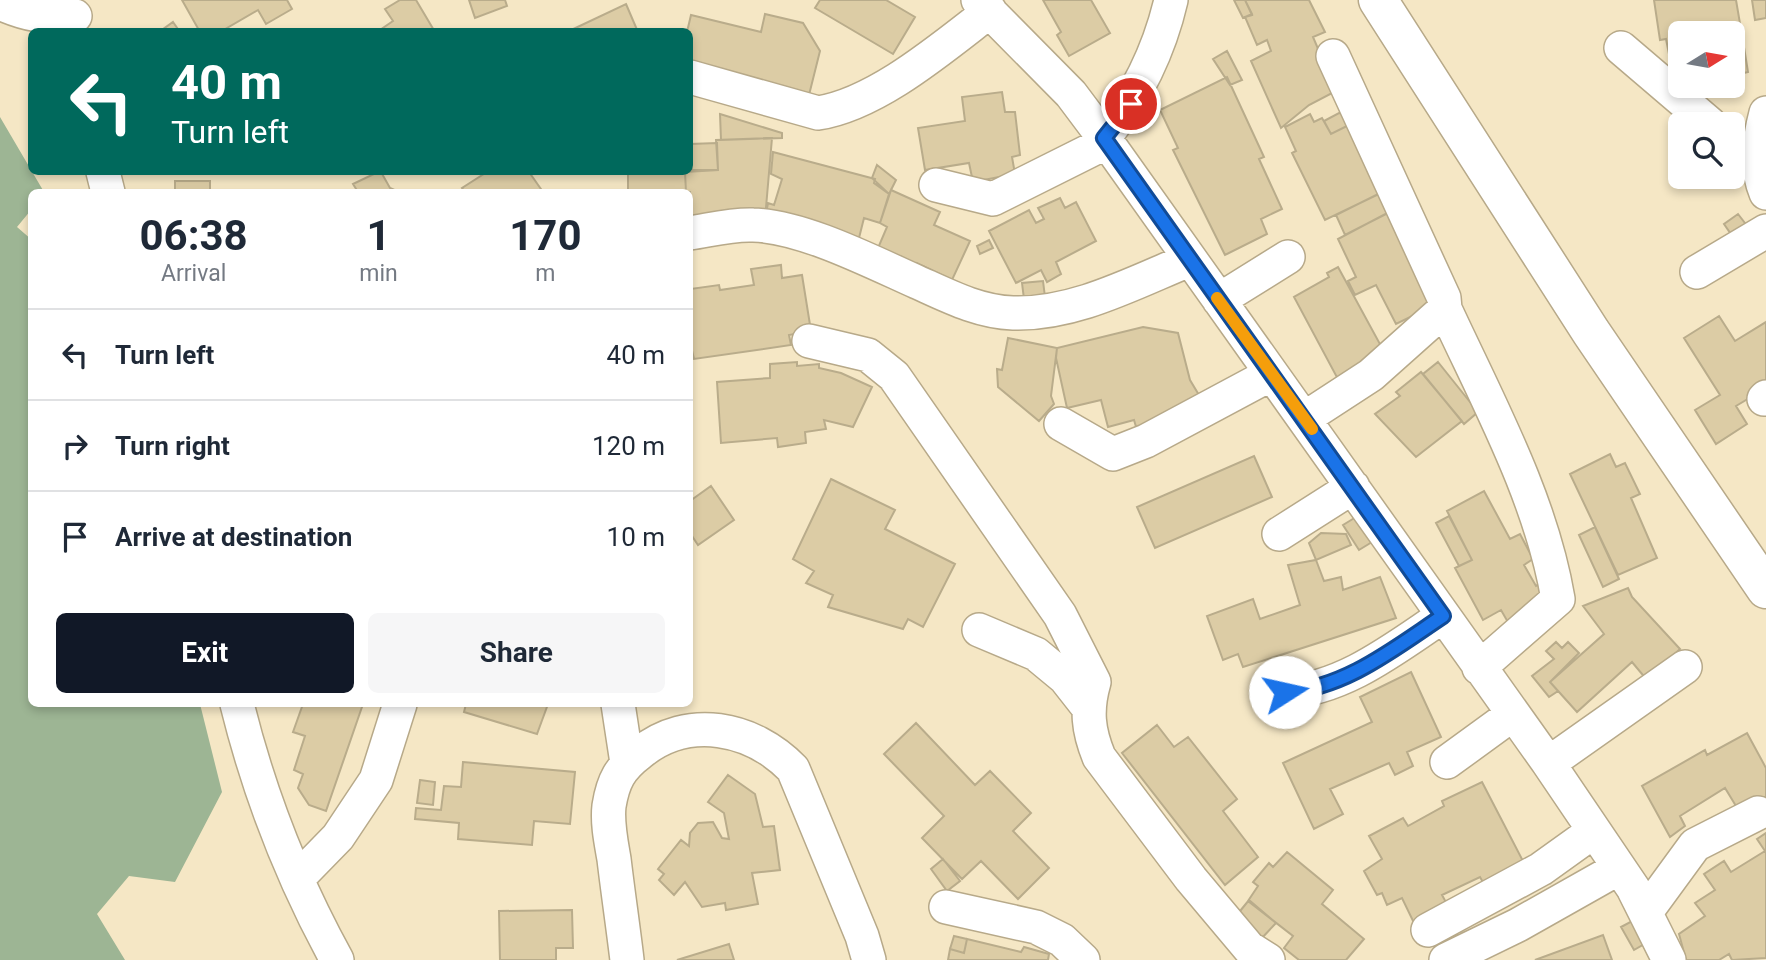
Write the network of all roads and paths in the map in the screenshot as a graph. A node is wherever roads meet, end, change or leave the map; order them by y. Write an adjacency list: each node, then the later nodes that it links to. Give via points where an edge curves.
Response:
1 (1171, 0): 11 (street, via 1143,82)
2 (1378, 0): 28 (main road, via 1591,332)
3 (0, 3): 5 (street, via 47,18)
4 (984, 6): 8 (street, via 888,84 833,111 818,113); 11 (street, via 1071,94)
5 (75, 16)
6 (1621, 48): 9 (street)
7 (1333, 56): 21 (street, via 1401,199)
8 (693, 78)
9 (1696, 112)
10 (1766, 113): 12 (street)
11 (1106, 140): 13 (street, via 993,199); 18 (street)
12 (1745, 146): 14 (street)
13 (936, 186)
14 (1766, 193)
15 (1766, 231): 19 (street)
16 (693, 233): 18 (street, via 752,225 775,228 848,252 985,310 1012,313 1049,312)
17 (1288, 257): 20 (street)
18 (1189, 260): 20 (street)
19 (1697, 272)
20 (1219, 300): 23 (street)
21 (1445, 309): 24 (street, via 1371,375); 32 (street, via 1525,487 1559,599)
22 (809, 341): 34 (street, via 868,355 902,386 1059,615 1094,682)
23 (1271, 374): 24 (street); 25 (street, via 1113,454)
24 (1305, 418): 26 (street)
25 (1060, 424)
26 (1353, 487): 27 (street); 29 (street)
27 (1279, 534)
28 (1766, 589)
29 (1443, 616): 32 (street); 33 (street, via 1377,660 1307,691)
30 (979, 630): 34 (street, via 1036,654 1065,678)
31 (1685, 667): 41 (street)
32 (1479, 668): 38 (street)
33 (1285, 692)
34 (1087, 706): 53 (street, via 1089,734 1099,757 1191,879 1249,947)
35 (238, 707): 45 (street, via 252,766)
36 (399, 707): 45 (street, via 376,780 338,836)
37 (618, 707): 40 (street)
38 (1513, 714): 39 (street); 41 (street)
39 (1447, 762)
40 (627, 763): 50 (street, via 617,773 609,821); 51 (street, via 654,741 690,729 727,731 762,744 784,760 800,781)
41 (1549, 763): 43 (street)
42 (1758, 813): 47 (street, via 1695,845)
43 (1594, 831): 44 (street); 48 (street, via 1541,869)
44 (1619, 868): 47 (street); 54 (street)
45 (297, 879): 49 (street)
46 (946, 907): 52 (street, via 1036,928 1062,940)
47 (1646, 912): 55 (street)
48 (1428, 930)
49 (337, 960)
50 (627, 960)
51 (869, 960)
52 (1083, 960)
53 (1269, 960)
54 (1446, 960)
55 (1669, 960)

